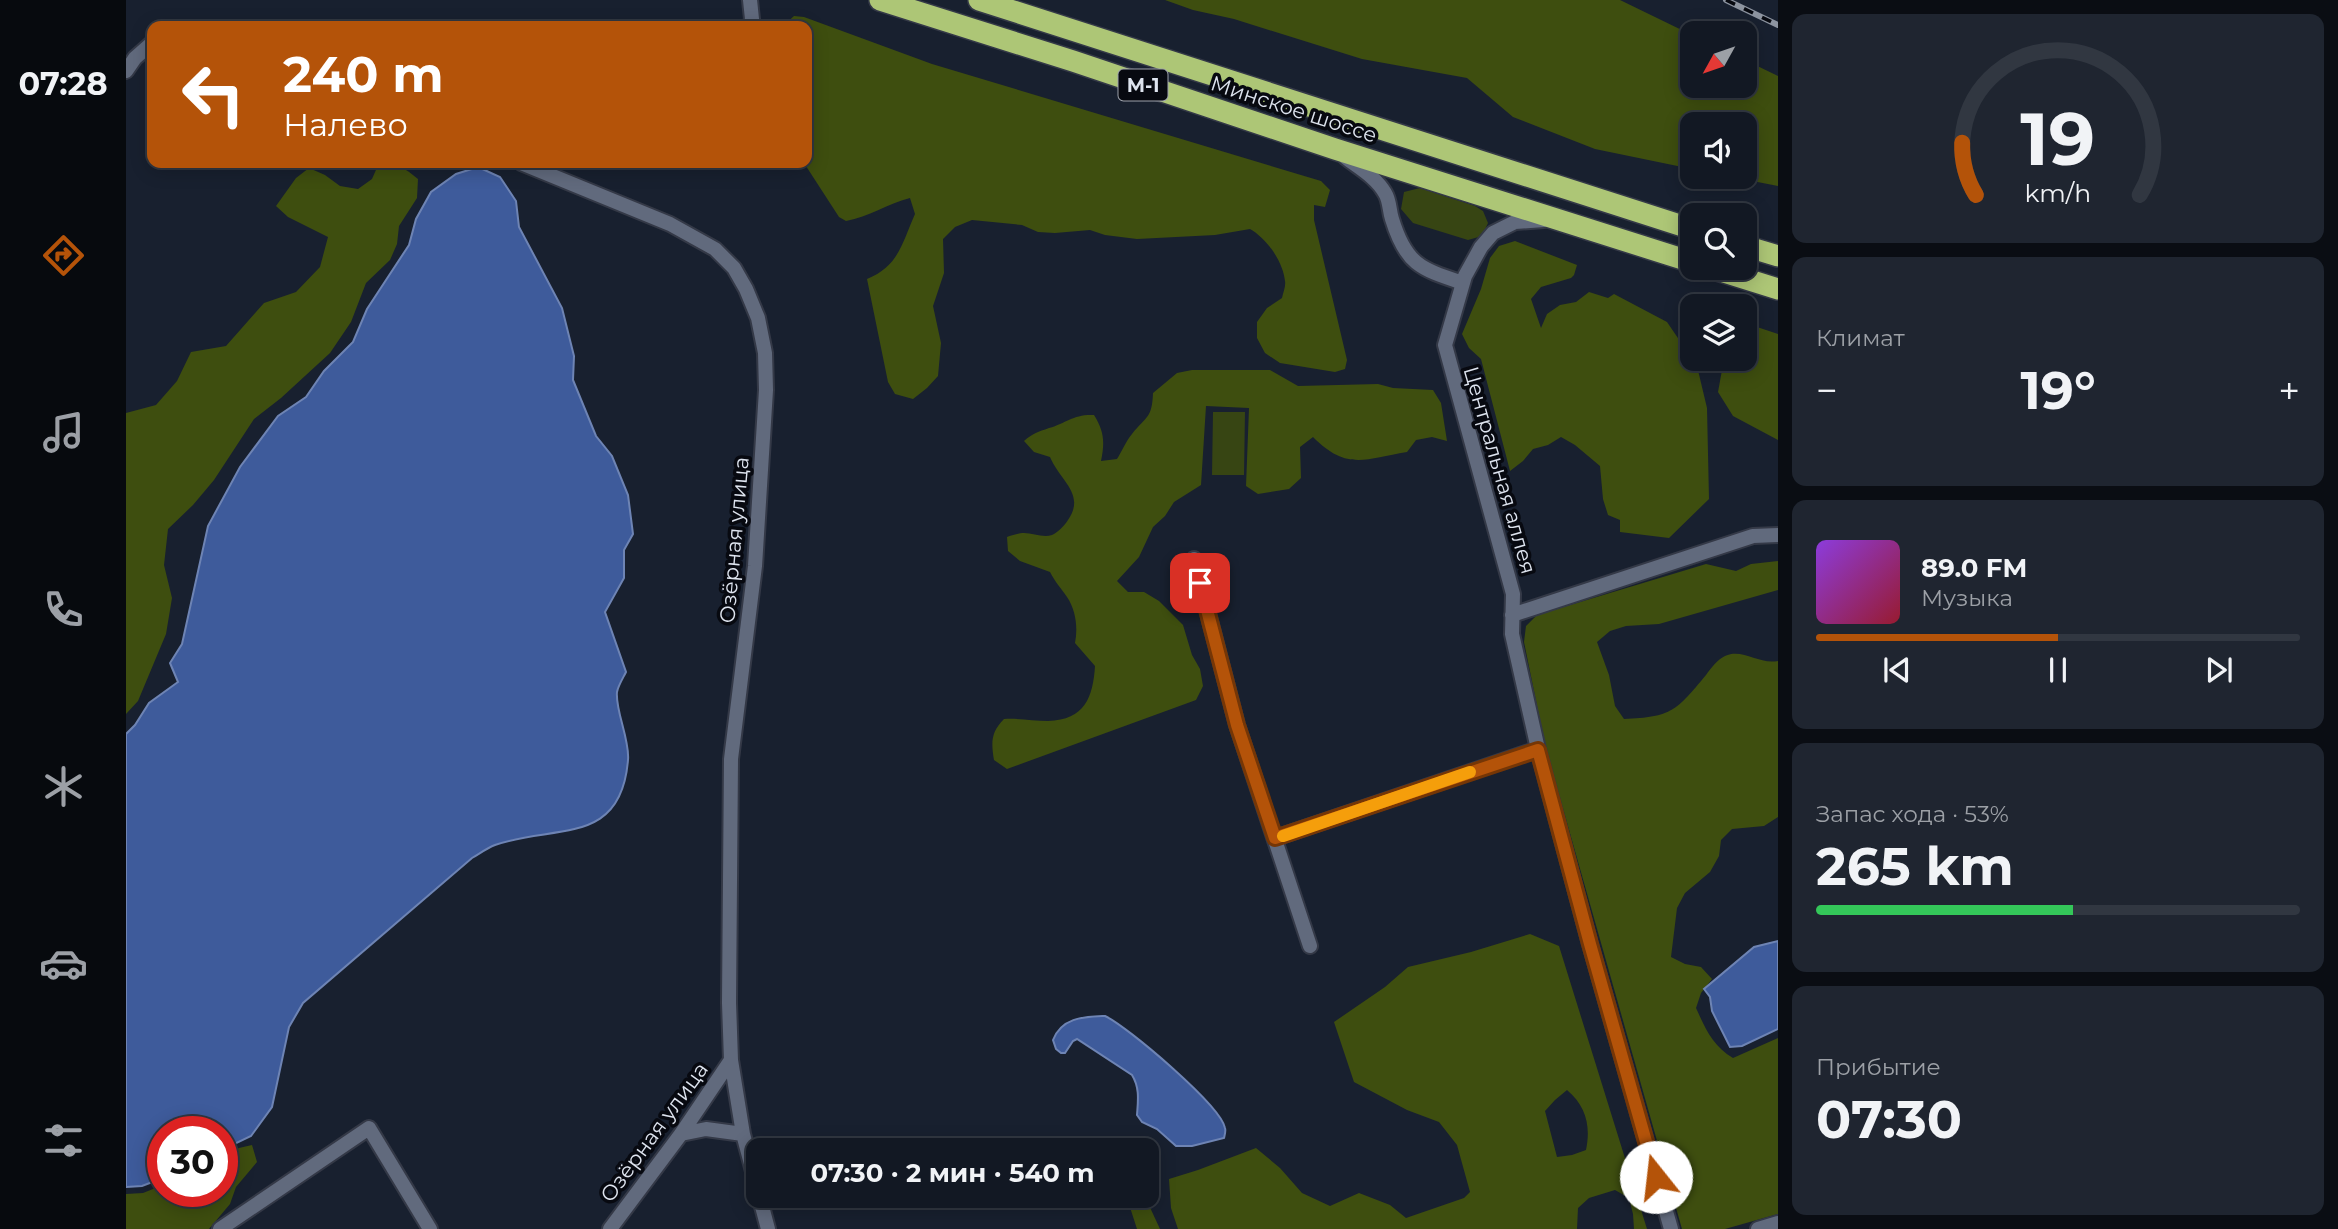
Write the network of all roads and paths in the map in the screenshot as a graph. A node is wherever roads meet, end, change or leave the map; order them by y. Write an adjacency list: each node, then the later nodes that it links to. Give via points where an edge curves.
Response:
1 (750, 0): 4 (street)
2 (880, 0): 7 (highway, Минское шоссе / М-1)
3 (979, 0): 12 (highway, Минское шоссе / М-1)
4 (751, 21)
5 (147, 47): 6 (street)
6 (126, 71)
7 (1335, 149): 11 (highway, Минское шоссе / М-1); 17 (street, via 1385,192 1411,259 1424,270)
8 (534, 168): 10 (street, Озёрная улица)
9 (559, 168): 10 (street)
10 (568, 182): 25 (street, Озёрная улица, via 670,224 715,249 746,289 765,354 755,566 731,759)
11 (1559, 220): 15 (highway, Минское шоссе / М-1); 17 (street, via 1515,222 1493,233 1480,247)
12 (1680, 225)
13 (1757, 250): 14 (highway)
14 (1778, 256)
15 (1680, 258)
16 (1749, 280): 18 (highway)
17 (1463, 283): 21 (street, Центральная аллея, via 1445,345 1513,594)
18 (1778, 289)
19 (1778, 535): 21 (street, via 1753,537)
20 (1194, 559): 23 (street, via 1237,725)
21 (1512, 615): 22 (street, Центральная аллея, via 1512,634)
22 (1538, 750): 23 (street); 35 (street, Центральная аллея)
23 (1275, 838): 24 (street)
24 (1310, 946)
25 (731, 1060): 26 (street, Озёрная улица); 27 (street, Озёрная улица)
26 (681, 1134): 27 (street, via 706,1129); 33 (street, Озёрная улица)
27 (743, 1134): 28 (street, Озёрная улица)
28 (746, 1146)
29 (762, 1208): 34 (street, Озёрная улица)
30 (1778, 1223): 36 (street)
31 (219, 1229): 32 (street, via 369,1128)
32 (430, 1229)
33 (610, 1229)
34 (768, 1229)
35 (1671, 1229)
36 (1758, 1229)

